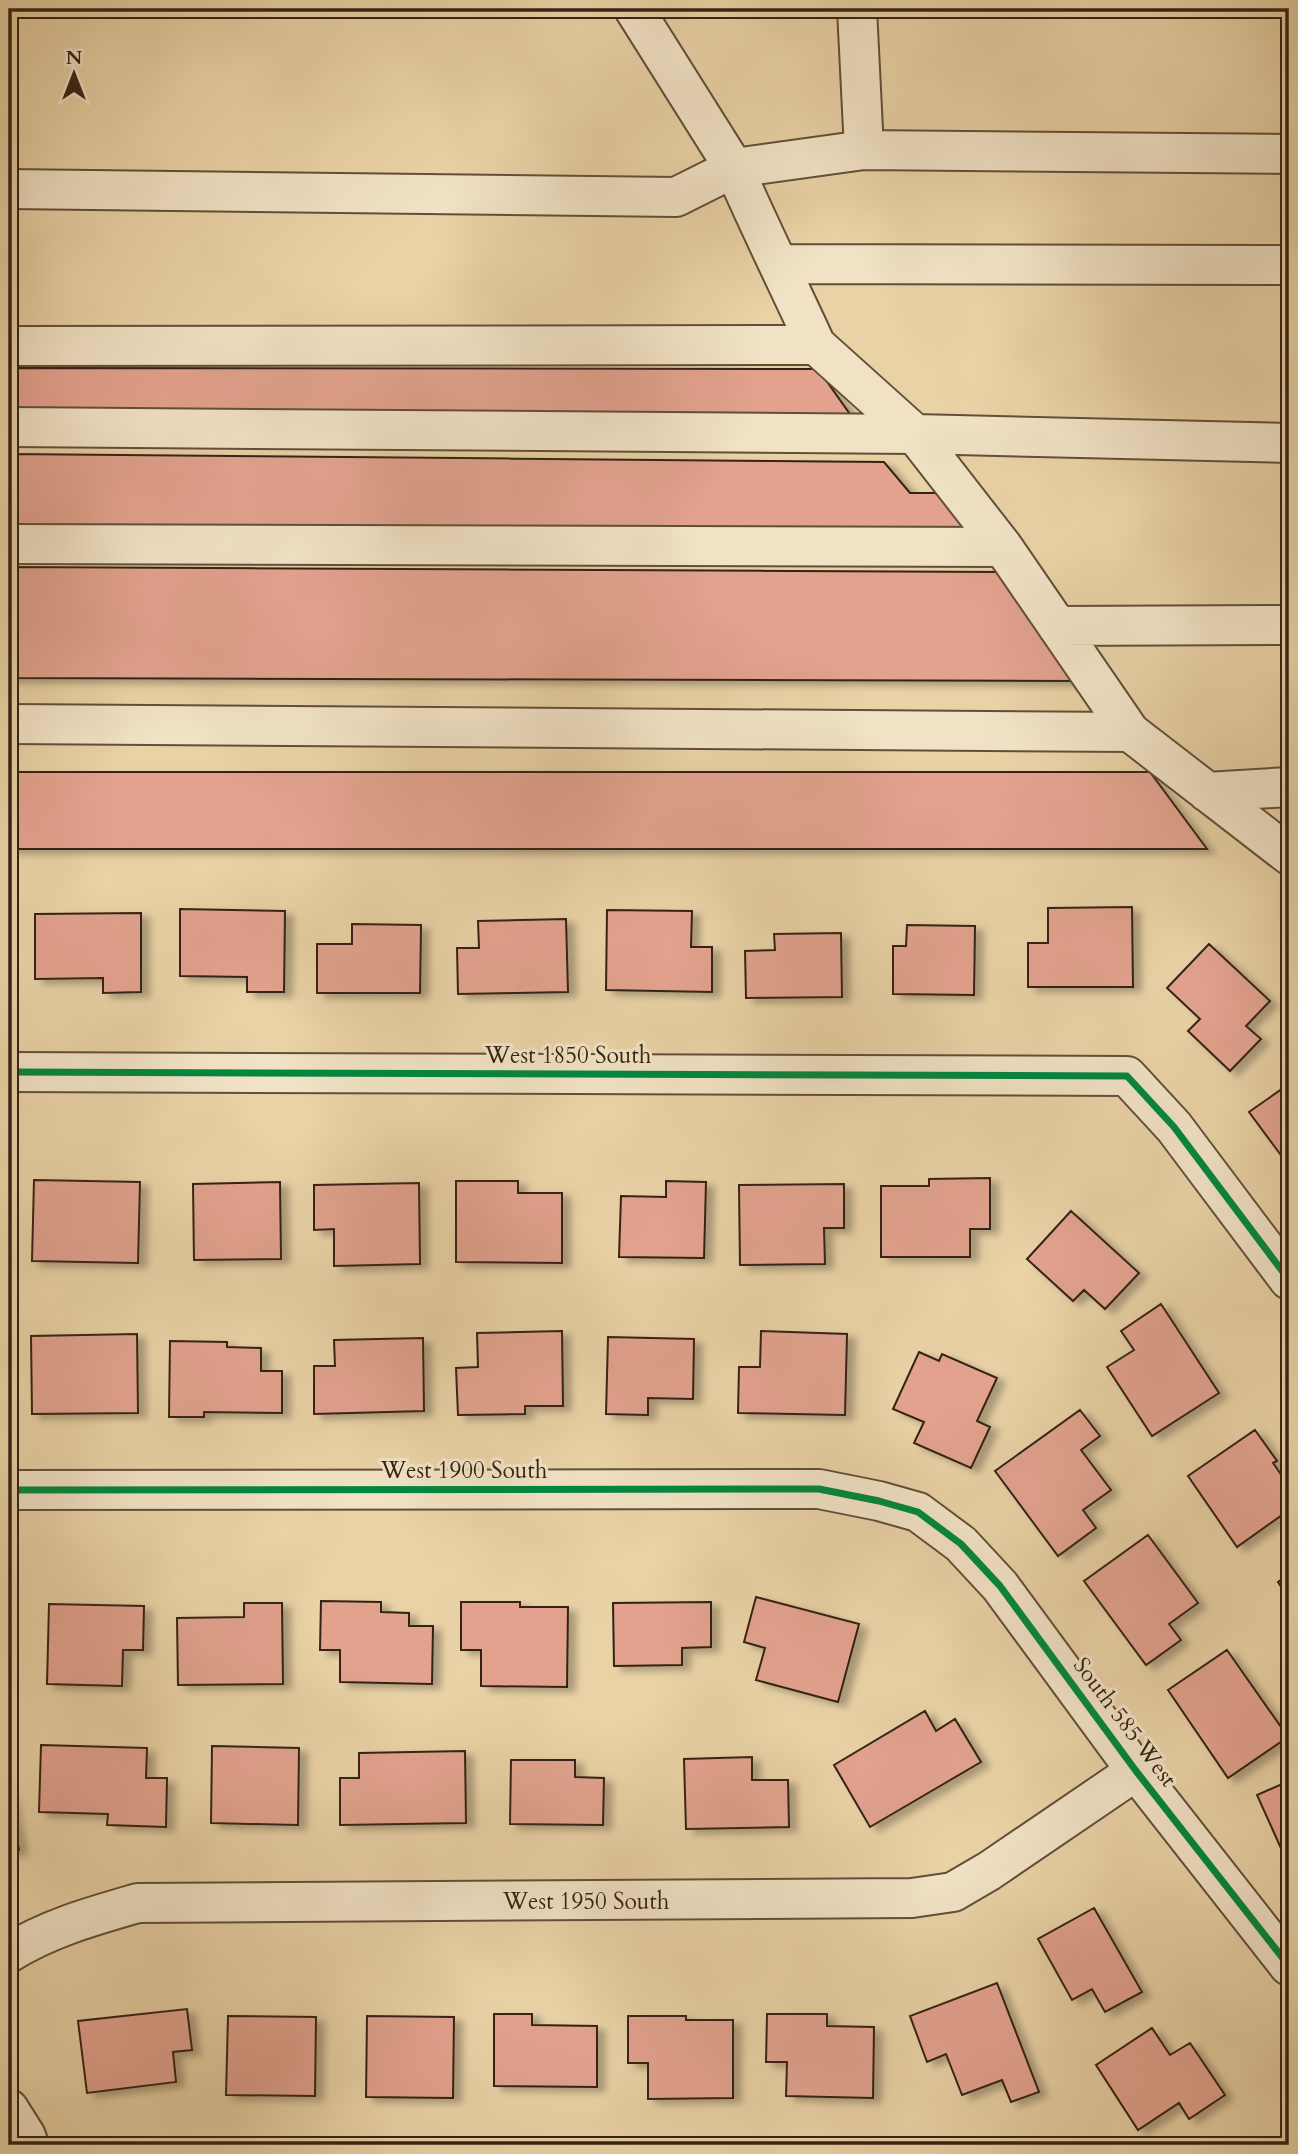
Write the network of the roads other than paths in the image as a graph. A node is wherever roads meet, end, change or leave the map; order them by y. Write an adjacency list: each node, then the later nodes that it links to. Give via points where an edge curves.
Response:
1 (634, 9): 5 (street)
2 (857, 9): 3 (street)
3 (864, 150): 4 (street); 5 (street)
4 (1289, 155)
5 (734, 168): 6 (street, via 676,197); 7 (street)
6 (9, 189)
7 (779, 264): 8 (street); 9 (street)
8 (1289, 265)
9 (816, 345): 10 (street); 12 (street)
10 (9, 346)
11 (9, 428): 12 (street)
12 (915, 434): 13 (street); 15 (street)
13 (1289, 443)
14 (9, 544): 15 (street)
15 (1003, 547): 17 (street)
16 (1289, 625): 17 (street)
17 (1057, 626): 19 (street)
18 (9, 724): 19 (street)
19 (1130, 732): 21 (street)
20 (1289, 787): 21 (street)
21 (1207, 792): 22 (street)
22 (1289, 855)
23 (9, 1072): 24 (street, West 1850 South, via 1127,1076 1174,1127)
24 (1289, 1280)
25 (9, 1490): 26 (street, West 1900 South, via 819,1489)
26 (918, 1512): 27 (street, South 585 West, via 961,1544 1000,1586)
27 (1136, 1771): 28 (street, West 1950 South, via 953,1892 898,1899 138,1903 74,1922); 29 (street, South 585 West)
28 (9, 1953)
29 (1289, 1966)
30 (9, 2109): 31 (street)
31 (29, 2145)

